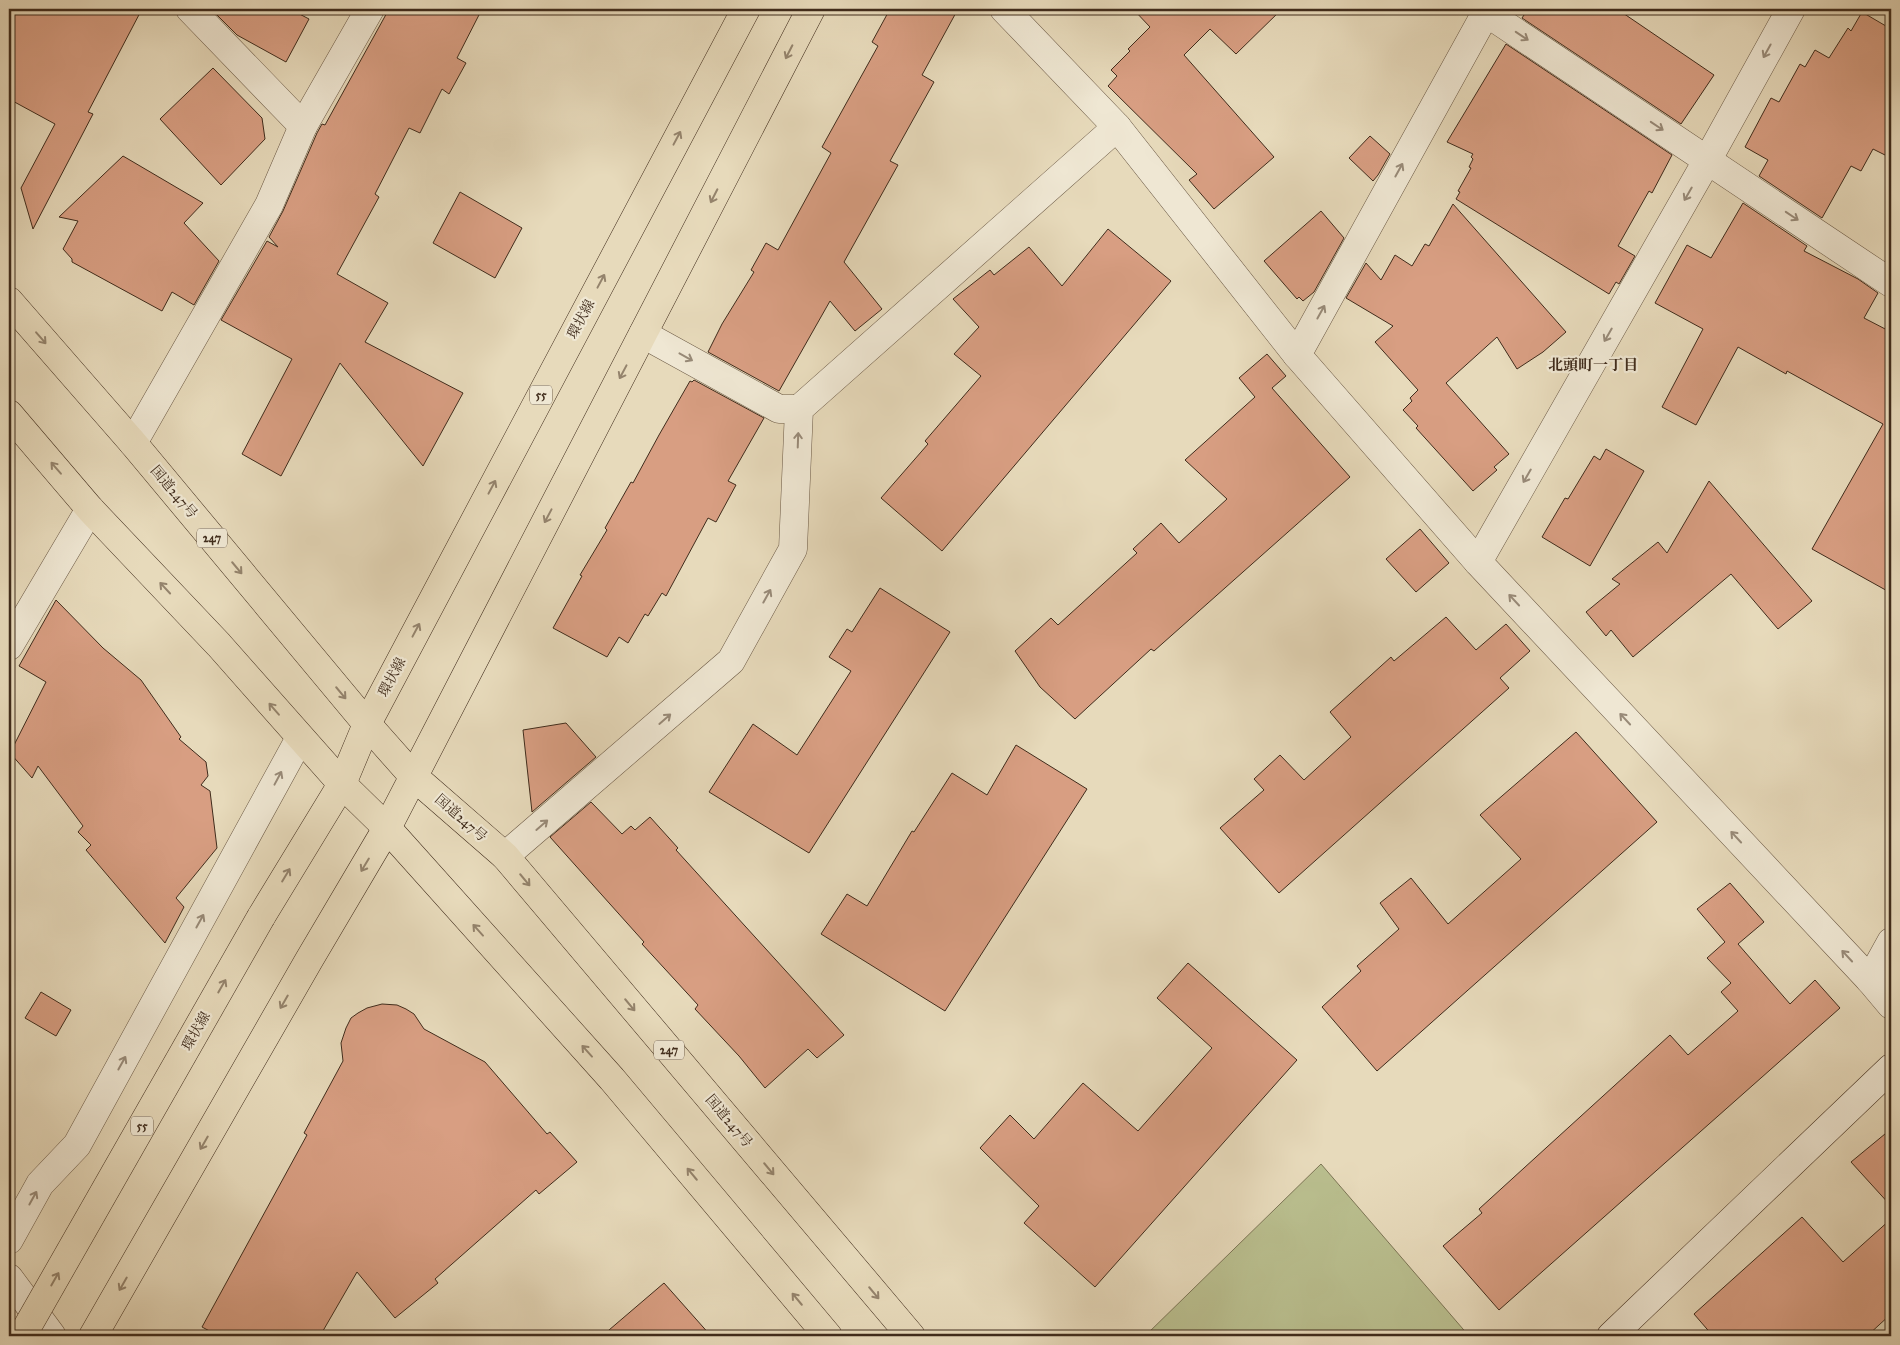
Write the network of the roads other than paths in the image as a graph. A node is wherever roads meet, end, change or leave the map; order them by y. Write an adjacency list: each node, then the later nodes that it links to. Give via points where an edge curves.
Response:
1 (190, 9): 8 (street)
2 (370, 9): 8 (street)
3 (746, 9): 21 (main road, 環状線 / 55, one-way to 3)
4 (811, 9): 13 (main road, one-way to 13)
5 (1004, 9): 9 (street)
6 (1791, 9): 10 (street, one-way to 10)
7 (1485, 10): 10 (street, one-way to 10); 14 (street, one-way to 7)
8 (303, 126): 17 (street, via 269,205)
9 (1117, 127): 14 (street); 15 (street)
10 (1708, 160): 11 (street, one-way to 11); 19 (street, one-way to 19)
11 (1891, 283)
12 (9, 301): 17 (main road, 国道247号 / 247, one-way to 17)
13 (643, 334): 15 (street, one-way to 15, via 779,409); 23 (main road, one-way to 23)
14 (1297, 355): 19 (street)
15 (799, 409): 26 (street, one-way to 15, via 732,662 793,549)
16 (9, 414): 18 (main road, one-way to 16)
17 (133, 443): 21 (main road, 国道247号 / 247, one-way to 21)
18 (90, 508): 20 (street); 22 (main road, one-way to 18, via 219,645)
19 (1478, 562): 28 (street, one-way to 19)
20 (9, 646)
21 (367, 724): 23 (main road, 国道247号 / 247); 24 (main road, 環状線 / 55)
22 (300, 738): 24 (main road); 31 (street, one-way to 22, via 40,1184 77,1144)
23 (413, 776): 25 (main road); 26 (main road, 国道247号 / 247)
24 (342, 784): 25 (main road); 33 (main road, 環状線 / 55, one-way to 24, bridge, via 261,917)
25 (387, 828): 35 (main road, one-way to 35); 36 (main road, one-way to 25, via 612,1079)
26 (505, 856): 37 (main road, 国道247号 / 247, one-way to 37)
27 (1891, 942): 28 (street)
28 (1870, 980): 29 (street)
29 (1891, 1005)
30 (1891, 1068): 38 (street)
31 (9, 1240)
32 (9, 1278): 34 (street)
33 (22, 1336)
34 (52, 1336)
35 (94, 1336)
36 (828, 1336)
37 (911, 1336)
38 (1611, 1336)

